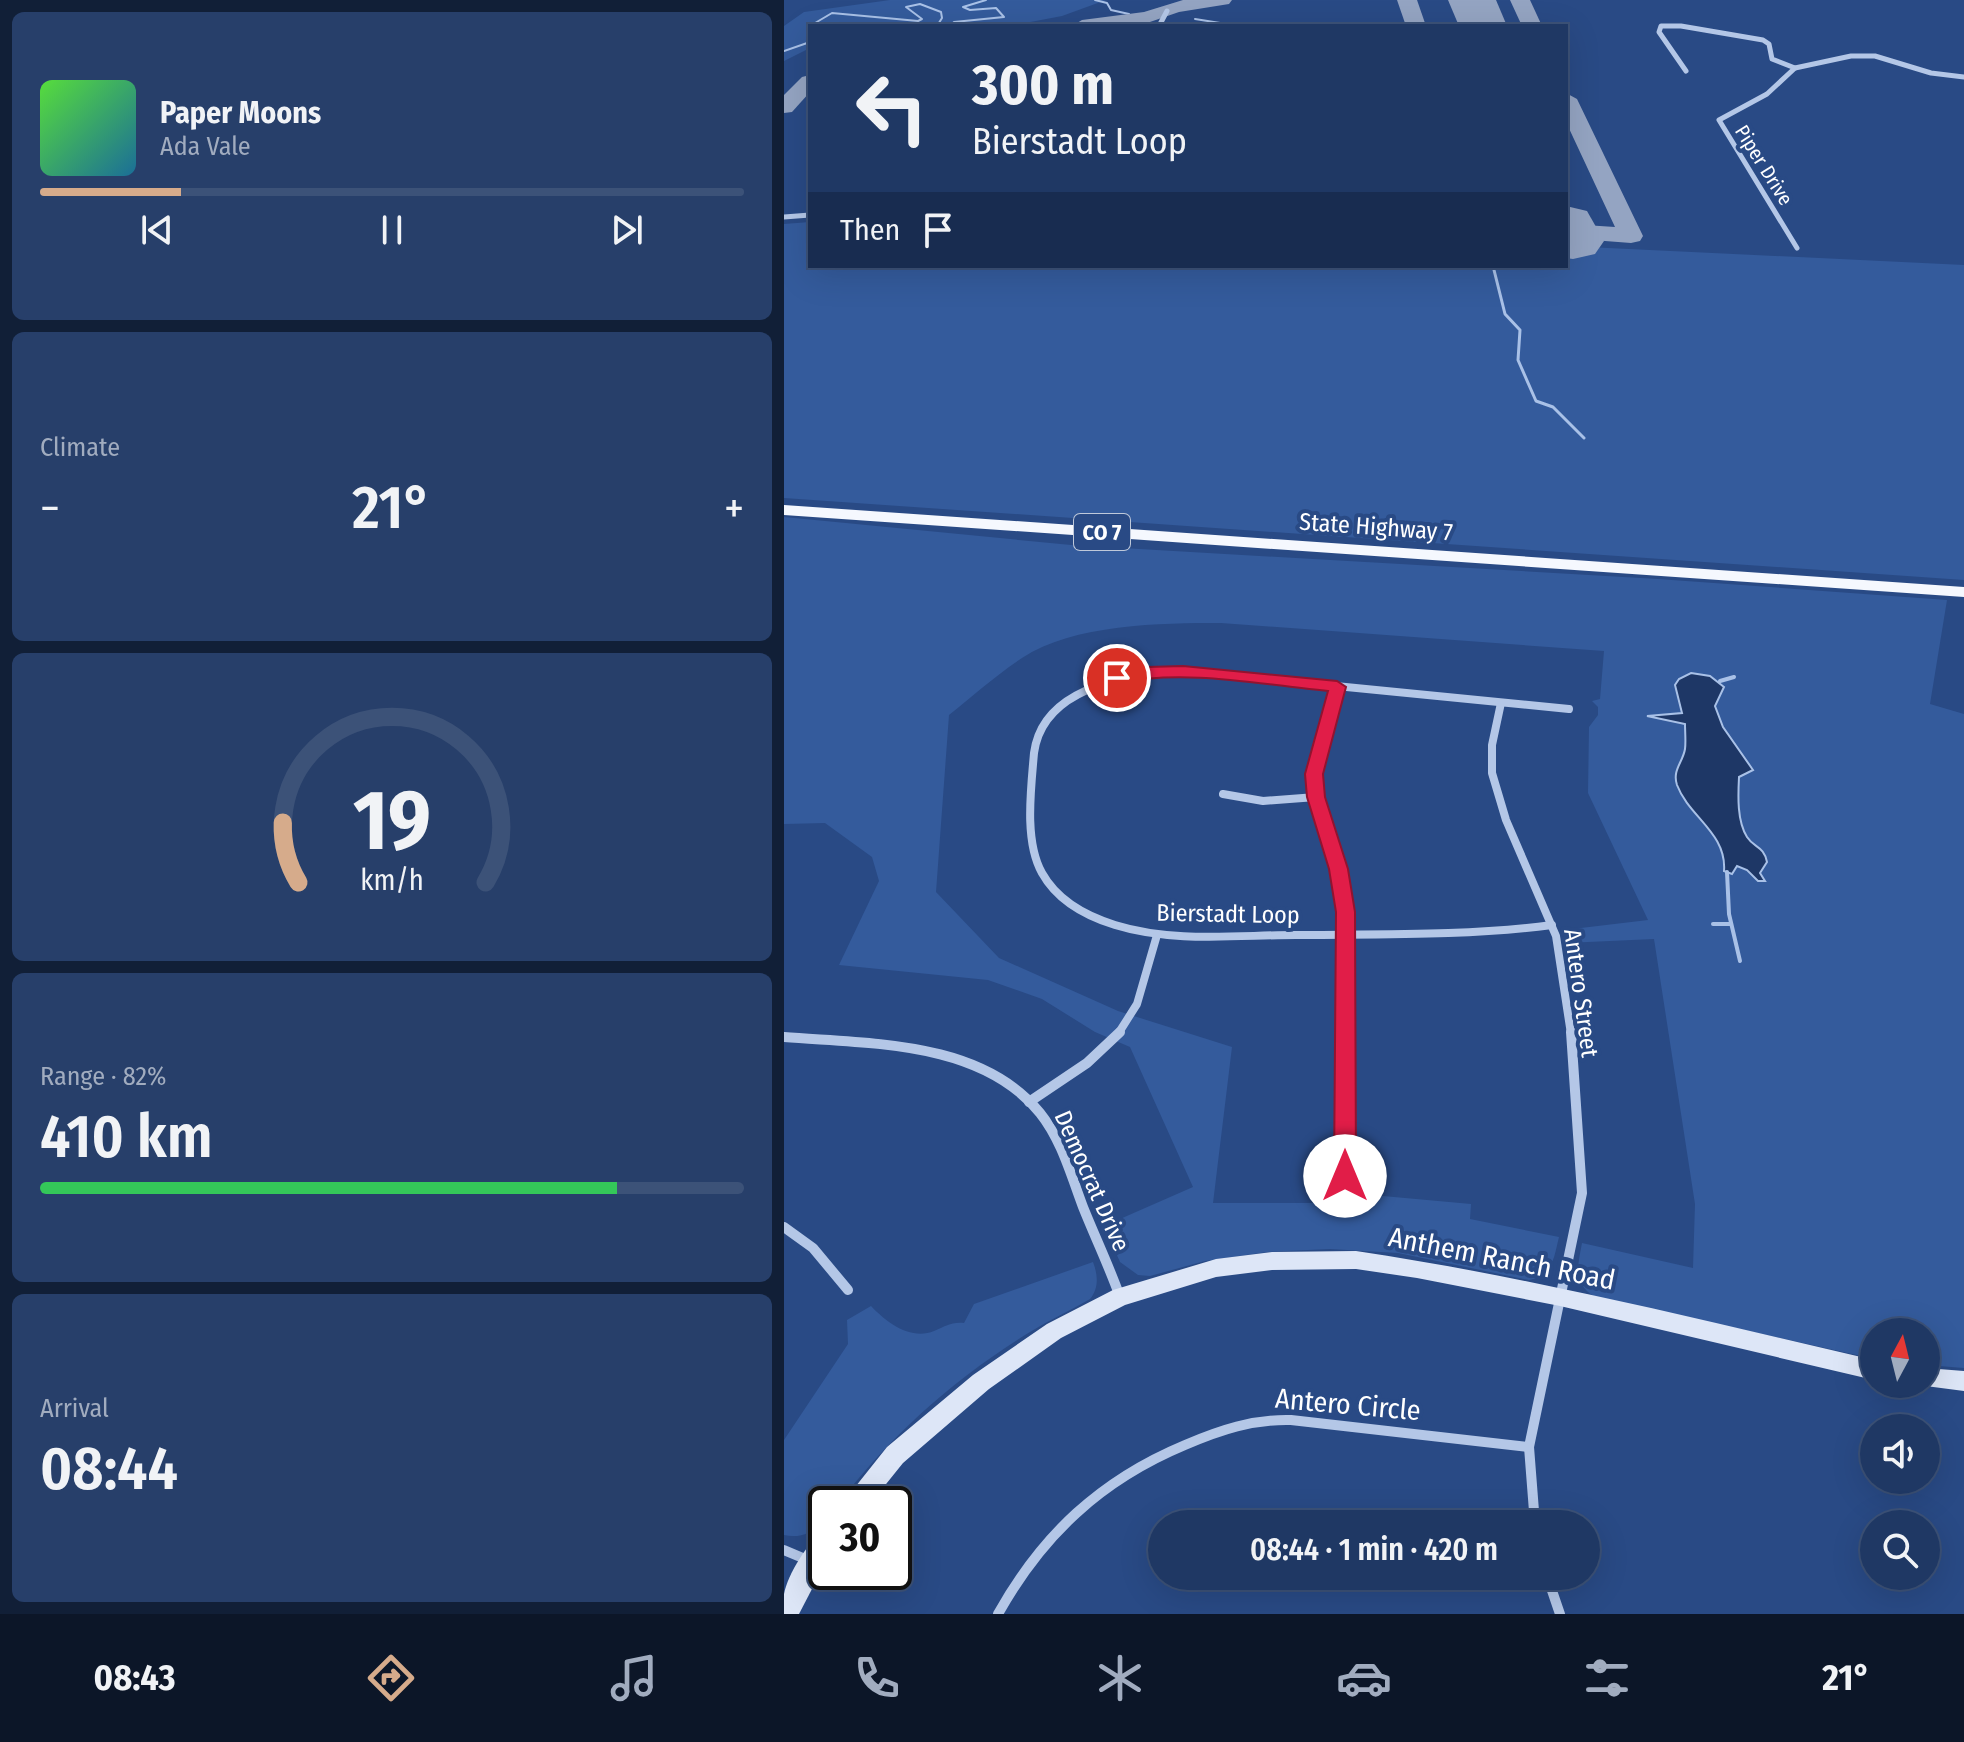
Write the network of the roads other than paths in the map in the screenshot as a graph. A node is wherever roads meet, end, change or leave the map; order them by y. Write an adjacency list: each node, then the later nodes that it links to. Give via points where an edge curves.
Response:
1 (1167, 11): 2 (street)
2 (1160, 24)
3 (1795, 68): 4 (street, via 1772,59 1769,44 1758,38 1661,26 1659,32); 5 (street, via 1867,55); 8 (street, Piper Drive, via 1761,98 1719,121)
4 (1686, 71)
5 (1964, 77)
6 (808, 215): 7 (street)
7 (784, 217)
8 (1797, 248)
9 (784, 510): 10 (main road, State Highway 7 / CO 7)
10 (1964, 592)
11 (1337, 687): 12 (street, Bierstadt Loop); 15 (street, via 1314,774); 17 (street, Bierstadt Loop, via 1147,672 1077,695 1044,726 1035,742 1031,831 1032,849 1047,881 1073,906 1097,919)
12 (1501, 703): 13 (street, Bierstadt Loop); 16 (street, Antero Street, via 1491,752 1493,772)
13 (1569, 709)
14 (1223, 794): 15 (street, via 1263,801)
15 (1316, 797): 18 (street, via 1344,893)
16 (1552, 925): 18 (street, Bierstadt Loop, via 1490,933); 25 (street, Antero Street, via 1563,968 1582,1162 1582,1193)
17 (1157, 935): 18 (street, Bierstadt Loop); 20 (street, via 1140,995 1125,1025 1100,1052)
18 (1346, 935): 21 (street)
19 (784, 1037): 20 (street, Democrat Drive, via 938,1054 987,1073)
20 (1029, 1102): 24 (street, Democrat Drive, via 1064,1158)
21 (1345, 1176)
22 (784, 1227): 23 (street, via 813,1248)
23 (848, 1290)
24 (1120, 1297): 25 (street, Anthem Ranch Road, via 1216,1268 1356,1260); 30 (street, Anthem Ranch Road, via 1054,1331 981,1382 895,1455)
25 (1560, 1297): 26 (street, Anthem Ranch Road); 29 (street)
26 (1860, 1367)
27 (1940, 1379): 28 (street)
28 (1964, 1381)
29 (1529, 1447): 31 (street); 37 (street, Antero Circle, via 1299,1421 1256,1421 1215,1433 1140,1465 1098,1490 1066,1519 1012,1587)
30 (870, 1486)
31 (1534, 1510)
32 (784, 1550): 33 (street)
33 (808, 1551)
34 (808, 1573): 36 (street)
35 (1552, 1590): 38 (street)
36 (786, 1614)
37 (998, 1614)
38 (1560, 1614)

